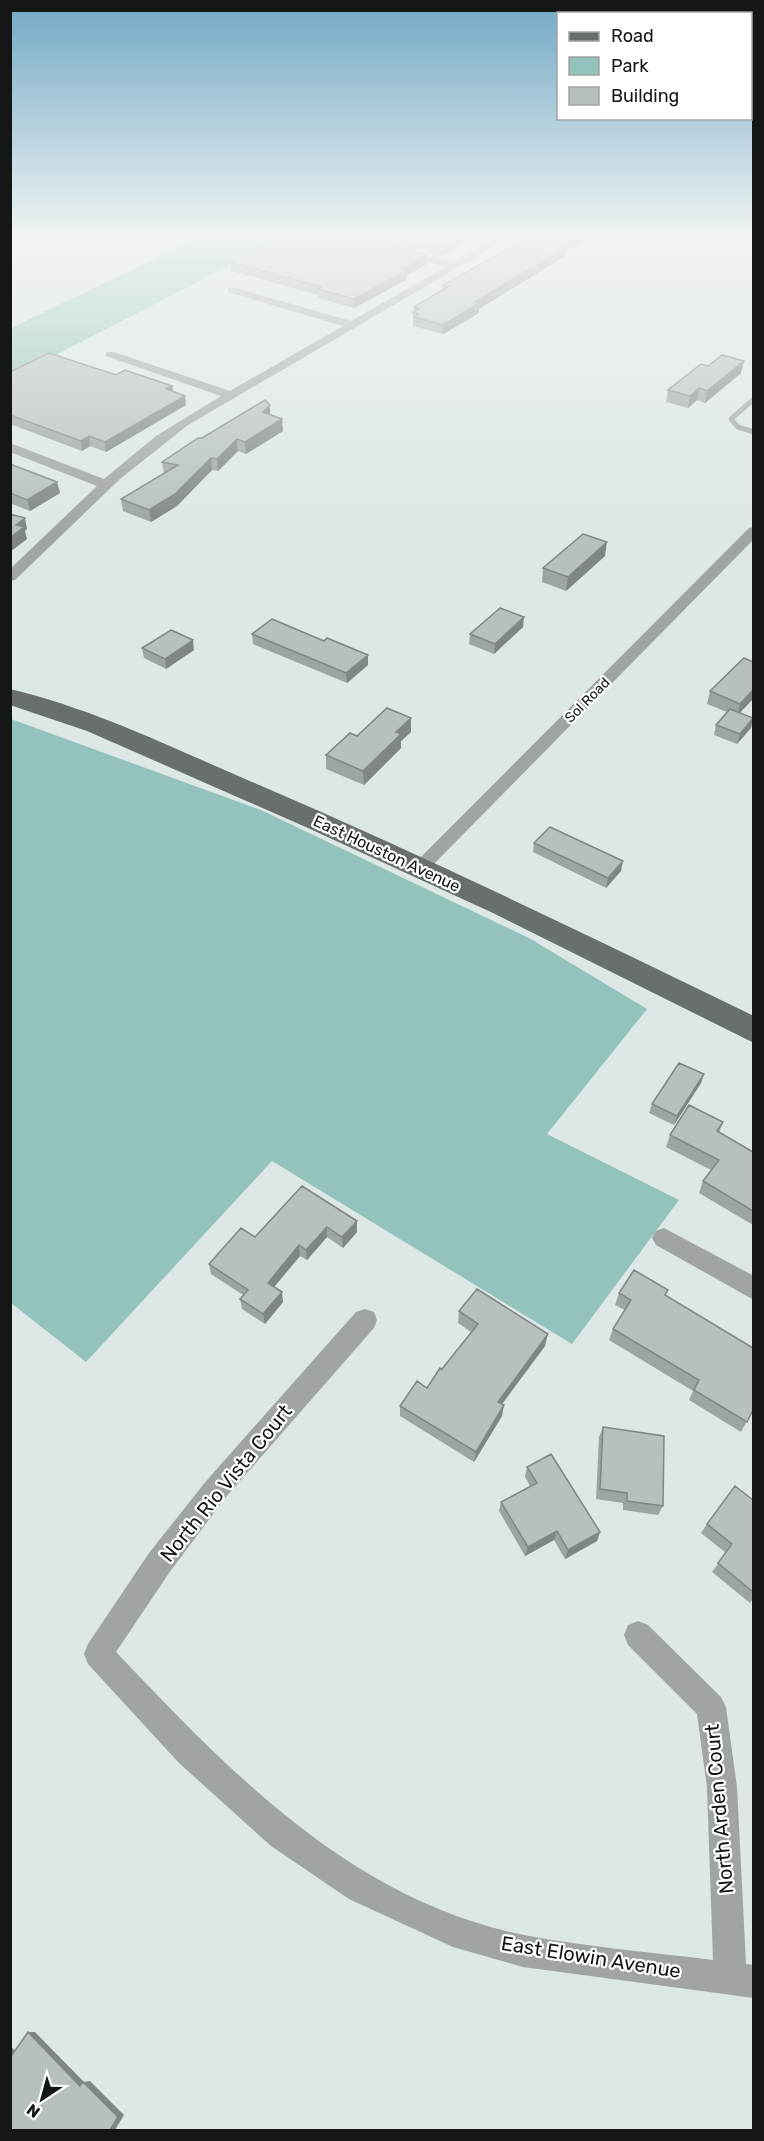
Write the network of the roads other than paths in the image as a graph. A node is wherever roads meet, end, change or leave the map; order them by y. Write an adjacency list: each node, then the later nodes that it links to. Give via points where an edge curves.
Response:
1 (338, 333): 3 (street)
2 (110, 354): 3 (street)
3 (231, 395): 7 (street, via 161,438)
4 (753, 399): 5 (lane, via 731,419 738,427)
5 (753, 432)
6 (10, 447): 7 (street)
7 (105, 484): 9 (street)
8 (753, 531): 11 (street, Sol Road)
9 (11, 577)
10 (10, 696): 11 (main road, East Houston Avenue, via 96,725)
11 (420, 868): 12 (main road, East Houston Avenue)
12 (753, 1031)
13 (664, 1238): 14 (street)
14 (753, 1289)
15 (365, 1320): 17 (street, North Rio Vista Court, via 216,1489 159,1563)
16 (638, 1635): 18 (street, North Arden Court, via 711,1707)
17 (98, 1654): 18 (street, East Elowin Avenue, via 190,1752 274,1828 360,1887 453,1931 523,1951)
18 (742, 1980)

